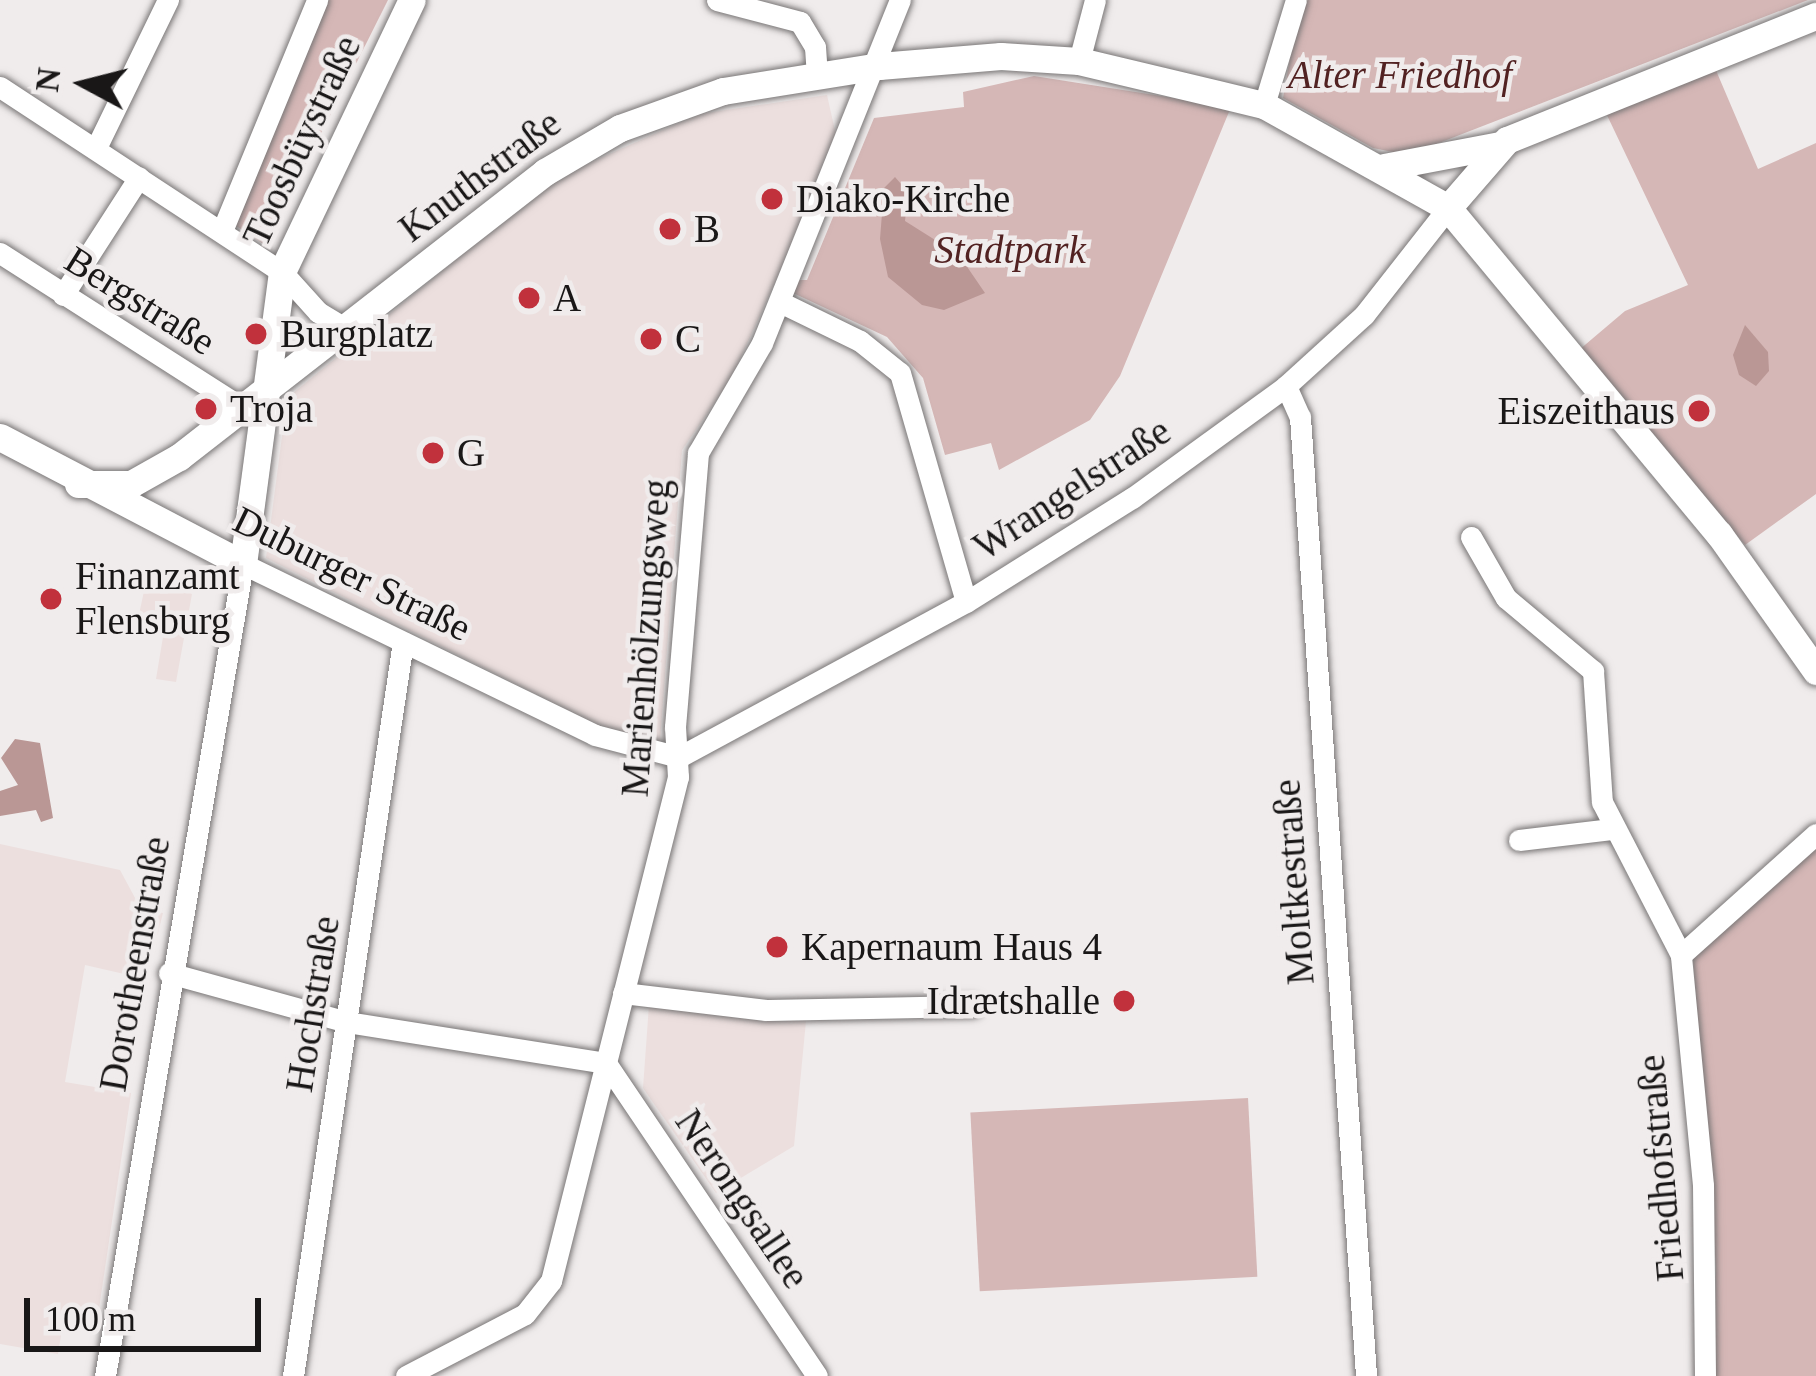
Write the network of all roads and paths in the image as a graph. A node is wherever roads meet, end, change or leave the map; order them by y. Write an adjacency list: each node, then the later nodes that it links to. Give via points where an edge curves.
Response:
1 (317, 0): 19 (street)
2 (412, 0): 21 (main road, Toosbüystraße)
3 (717, 0): 11 (street, via 800,22 815,47)
4 (900, 0): 10 (street, Marienhölzungsweg)
5 (1095, 0): 9 (street)
6 (1296, 0): 13 (street)
7 (165, 1): 15 (street)
8 (1816, 16): 14 (main road)
9 (1079, 61): 10 (main road, Knuthstraße, via 1000,56); 13 (main road, Knuthstraße)
10 (879, 66): 11 (main road, Knuthstraße); 23 (street, Marienhölzungsweg)
11 (817, 76): 24 (main road, Knuthstraße, via 722,91 582,146)
12 (0, 87): 15 (street)
13 (1264, 105): 16 (main road, Knuthstraße)
14 (1500, 145): 16 (main road); 18 (main road)
15 (96, 148): 17 (street)
16 (1384, 166): 18 (main road, Knuthstraße)
17 (139, 177): 19 (street); 22 (street)
18 (1448, 208): 25 (street, Wrangelstraße, via 1364,315); 36 (main road, Knuthstraße, via 1719,534)
19 (222, 231): 21 (street)
20 (0, 253): 22 (street, Bergstraße)
21 (282, 272): 24 (street); 26 (main road, Toosbüystraße)
22 (63, 295): 27 (street, Bergstraße)
23 (780, 302): 34 (street, via 860,341 900,373 918,412); 37 (street, Marienhölzungsweg, via 698,453)
24 (345, 328): 26 (main road, Knuthstraße)
25 (1286, 386): 34 (street, Wrangelstraße, via 1132,498); 51 (street, Moltkestraße, via 1300,417)
26 (265, 390): 27 (main road, Knuthstraße); 33 (main road)
27 (242, 408): 29 (main road, Knuthstraße)
28 (0, 437): 30 (main road, Duburger Straße)
29 (178, 457): 30 (main road, Knuthstraße, via 131,484); 31 (main road, via 160,486)
30 (78, 484): 31 (main road, Duburger Straße)
31 (173, 531): 33 (main road, Duburger Straße)
32 (1472, 537): 38 (street, Friedhofstraße, via 1506,598 1592,671 1595,762)
33 (243, 564): 35 (street, Duburger Straße); 42 (street, Dorotheenstraße)
34 (966, 602): 37 (street, Wrangelstraße)
35 (404, 642): 37 (street, Duburger Straße, via 595,735); 45 (street, Hochstraße)
36 (1816, 671)
37 (680, 757): 43 (street, Marienhölzungsweg)
38 (1611, 829): 40 (street); 41 (street, Friedhofstraße)
39 (1816, 834): 41 (street)
40 (1519, 840)
41 (1682, 955): 52 (street, Friedhofstraße, via 1704,1205)
42 (169, 973): 45 (street); 47 (street, Dorotheenstraße)
43 (623, 993): 44 (street, via 766,1010); 46 (street, Marienhölzungsweg)
44 (972, 1006)
45 (347, 1022): 46 (street); 48 (street, Hochstraße)
46 (606, 1064): 49 (street, Marienhölzungsweg, via 560,1256 541,1300); 50 (street, Nerongsallee)
47 (104, 1376)
48 (293, 1376)
49 (406, 1376)
50 (818, 1376)
51 (1366, 1376)
52 (1706, 1376)

